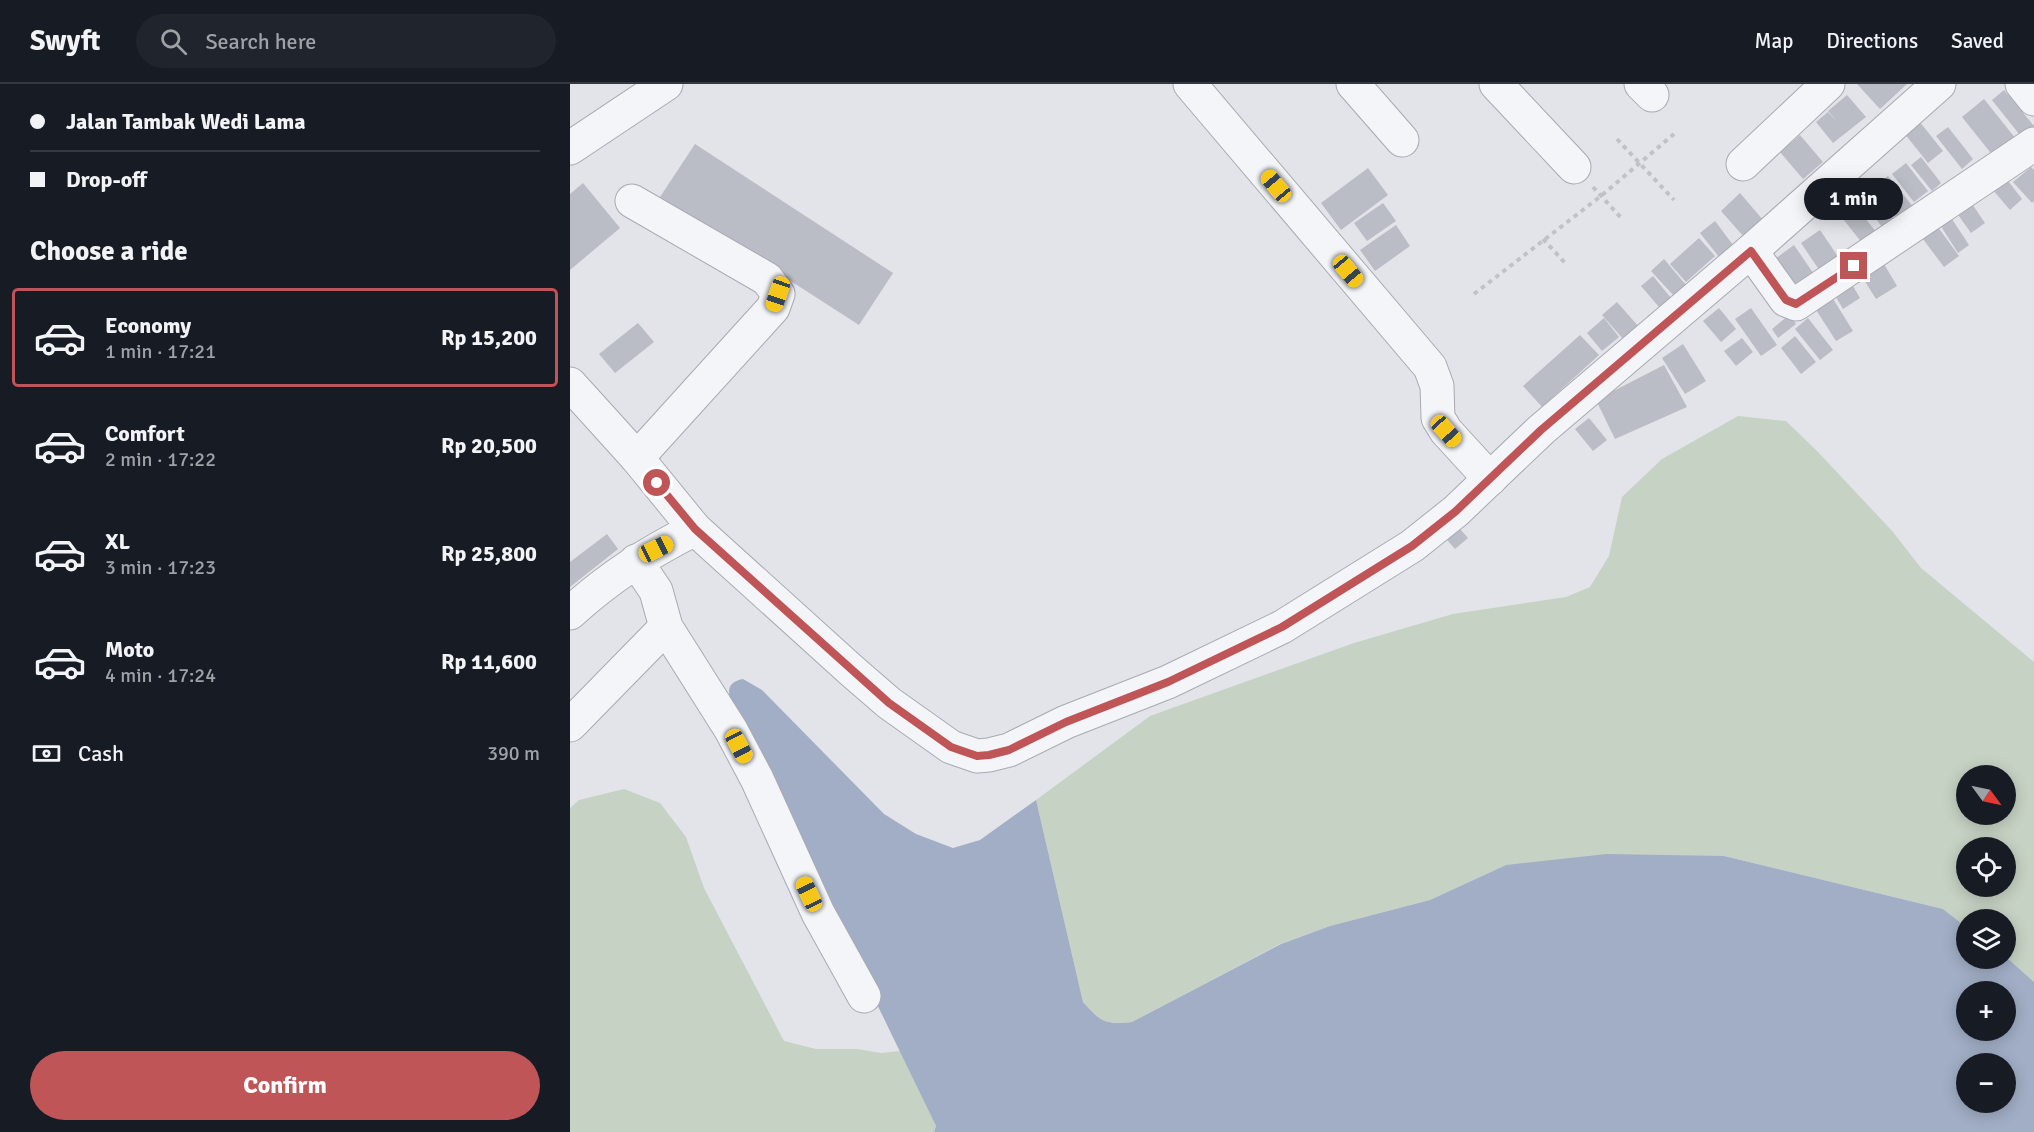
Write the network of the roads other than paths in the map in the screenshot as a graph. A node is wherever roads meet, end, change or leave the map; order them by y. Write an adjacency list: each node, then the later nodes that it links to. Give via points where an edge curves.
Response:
1 (666, 84): 11 (street)
2 (1190, 84): 18 (street, via 1430,367 1437,386 1438,418)
3 (1353, 84): 9 (street)
4 (1496, 84): 13 (street)
5 (1940, 84): 15 (street)
6 (2022, 84): 8 (street)
7 (1809, 90): 12 (street)
8 (2034, 99)
9 (1402, 140)
10 (2034, 144): 15 (street, via 1796,304 1786,300)
11 (570, 148)
12 (1743, 164)
13 (1574, 167)
14 (632, 201): 17 (street, via 767,279 778,294 773,308)
15 (1751, 251): 18 (street, via 1541,430)
16 (570, 384): 17 (street)
17 (651, 475): 19 (street)
18 (1490, 479): 19 (street, via 1412,546 1282,627 1168,682 1066,722 1009,750 983,756 951,747 889,703)
19 (695, 529): 20 (street)
20 (636, 561): 21 (street); 22 (street, via 656,591)
21 (570, 613)
22 (666, 627): 23 (street); 24 (street, via 736,739 818,913)
23 (570, 725)
24 (864, 996)

